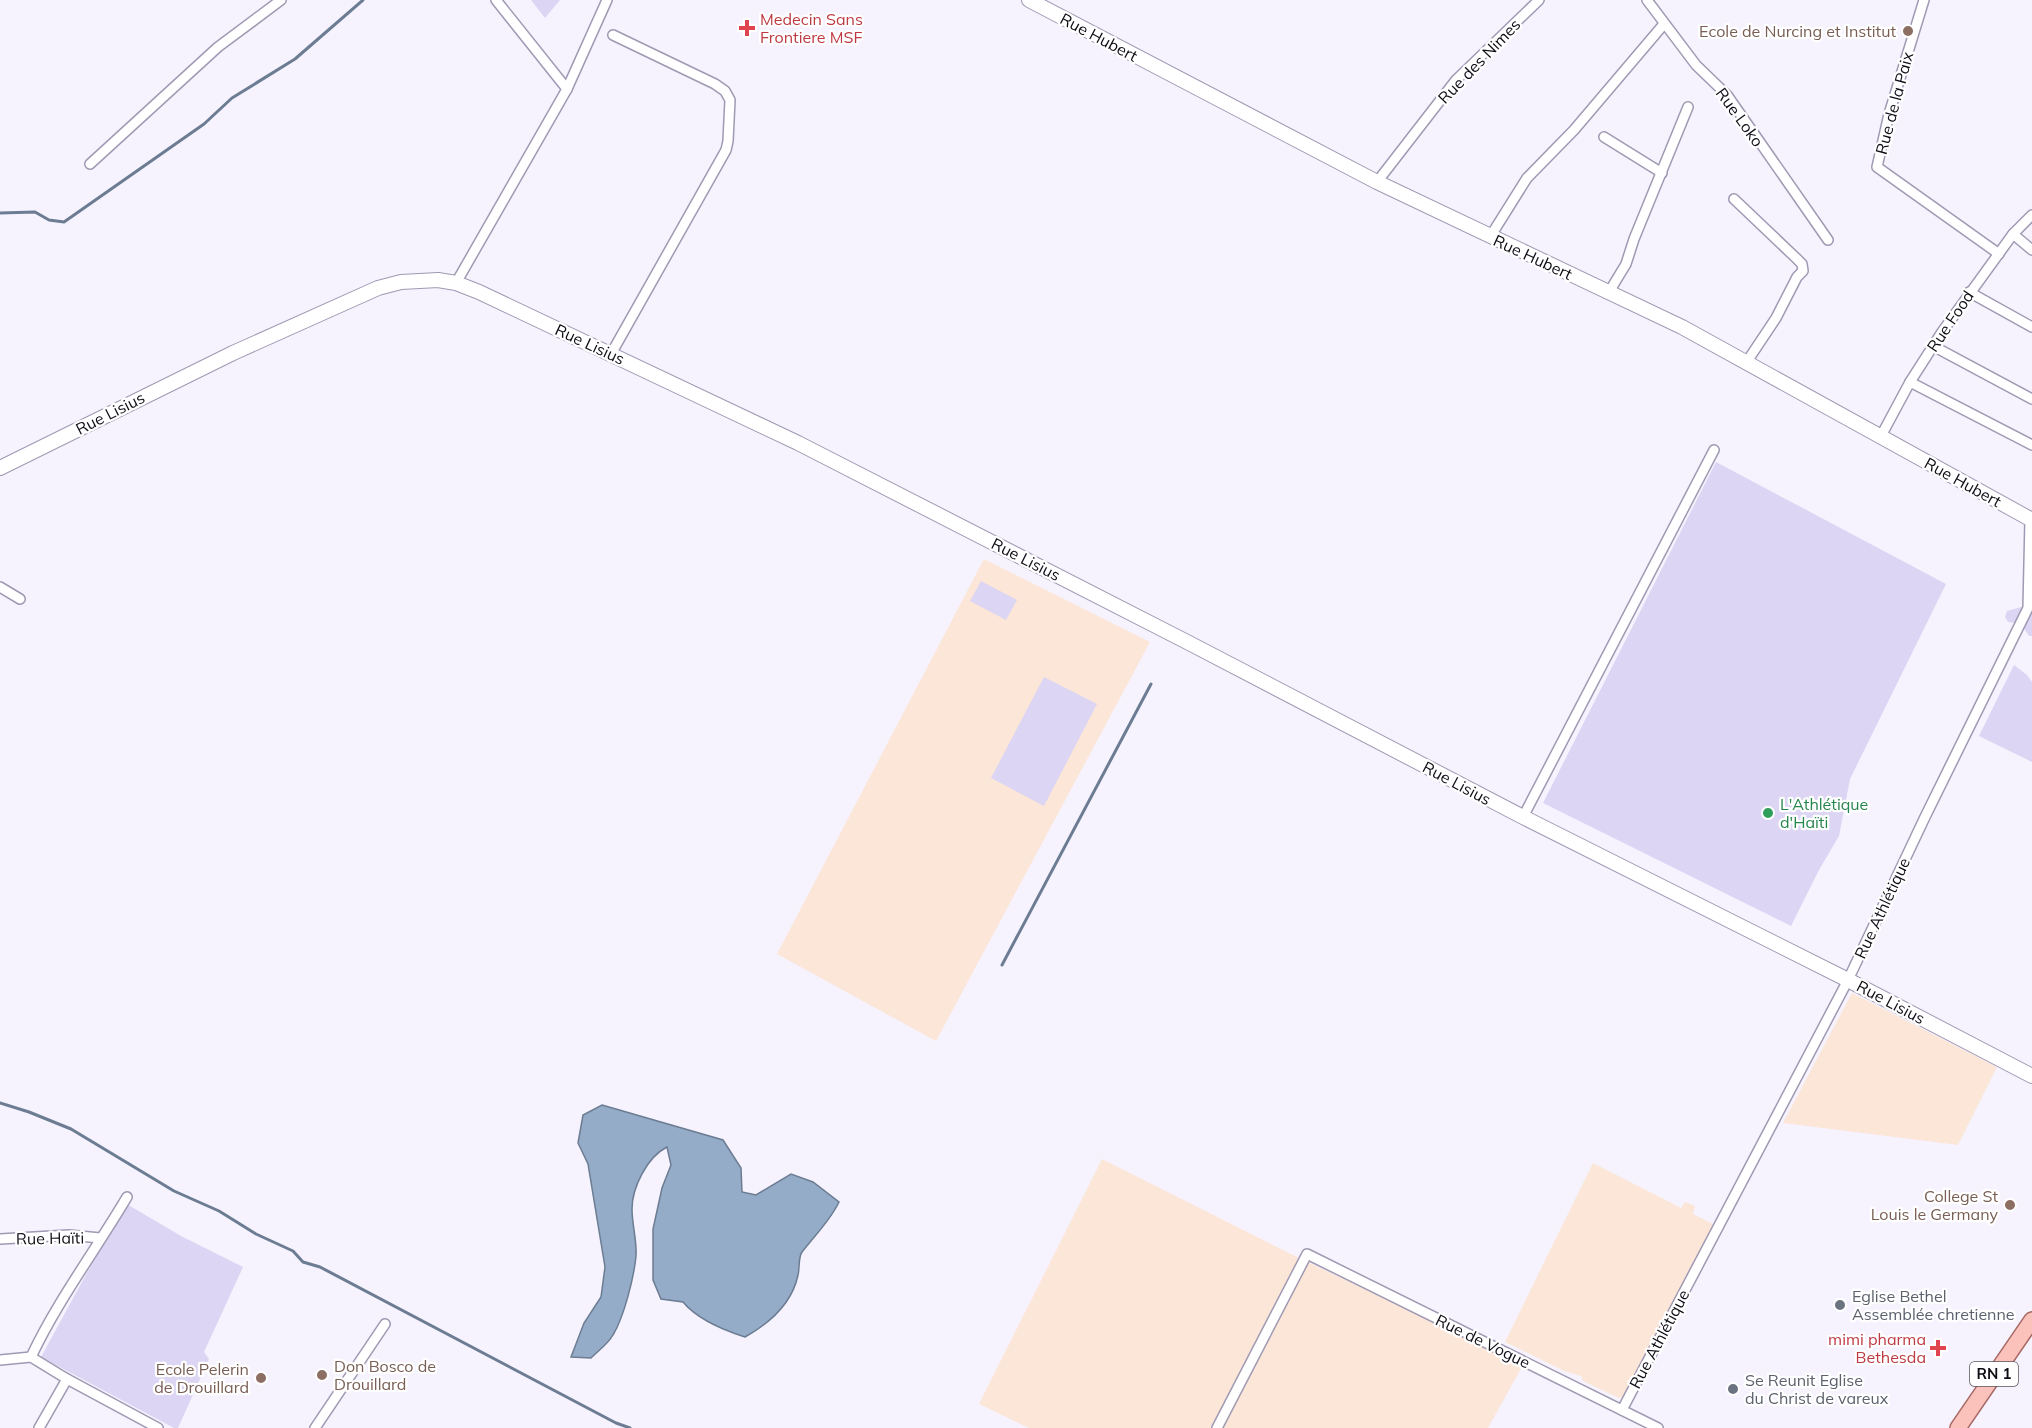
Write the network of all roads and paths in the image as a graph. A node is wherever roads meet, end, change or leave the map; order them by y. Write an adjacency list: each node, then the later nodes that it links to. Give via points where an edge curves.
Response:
1 (281, 0): 13 (street, via 218,47)
2 (496, 0): 10 (street)
3 (607, 0): 10 (street)
4 (1030, 0): 15 (street, Rue Hubert)
5 (1539, 0): 15 (street, Rue des Nimes, via 1456,80)
6 (1647, 0): 8 (street, Rue Loko)
7 (1924, 0): 22 (street, Rue de la Paix, via 1877,167)
8 (1664, 24): 19 (street, via 1574,130 1527,178); 20 (street, Rue Loko, via 1696,65 1727,95)
9 (613, 35): 28 (street, via 715,84 728,94 730,105 726,150)
10 (567, 89): 23 (street)
11 (1688, 107): 14 (street)
12 (1604, 137): 14 (street)
13 (90, 164)
14 (1662, 173): 24 (street, via 1626,264)
15 (1377, 182): 19 (street, Rue Hubert)
16 (1734, 199): 29 (street, via 1802,264 1803,271)
17 (2032, 215): 18 (street, Rue Food)
18 (2013, 234): 21 (street); 22 (street, Rue Food)
19 (1490, 237): 24 (street, Rue Hubert)
20 (1828, 240)
21 (2032, 250)
22 (1999, 254): 25 (street, Rue Food)
23 (459, 278): 28 (street, Rue Lisius, via 479,292); 35 (street, Rue Lisius, via 426,279 378,288 222,358)
24 (1608, 292): 29 (street, Rue Hubert)
25 (1969, 292): 26 (street); 27 (street, Rue Food)
26 (2032, 327)
27 (1933, 346): 30 (street, Rue Food); 31 (street)
28 (611, 354): 39 (street, Rue Lisius, via 798,443)
29 (1746, 363): 32 (street, Rue Hubert)
30 (1910, 382): 32 (street, Rue Food); 33 (street)
31 (2032, 399)
32 (1881, 436): 36 (street, Rue Hubert)
33 (2032, 445)
34 (1714, 450): 39 (street)
35 (0, 468)
36 (2031, 520): 40 (street, Rue Athlétique, via 2028,608)
37 (0, 588): 38 (street)
38 (20, 599)
39 (1523, 817): 40 (street, Rue Lisius)
40 (1848, 980): 41 (street, Rue Lisius); 50 (street, Rue Athlétique)
41 (2032, 1076)
42 (127, 1197): 43 (street)
43 (100, 1238): 44 (street, Rue Haïti, via 69,1235); 47 (street)
44 (0, 1239)
45 (2032, 1320): 56 (main road, RN 1)
46 (385, 1324): 53 (street)
47 (31, 1357): 48 (street); 49 (street)
48 (0, 1360)
49 (67, 1379): 51 (street); 52 (street)
50 (1622, 1410): 54 (street, Rue de Vogue, via 1307,1254); 55 (street, Rue de Vogue)
51 (39, 1428)
52 (159, 1428)
53 (315, 1428)
54 (1216, 1428)
55 (1658, 1428)
56 (1958, 1428)

